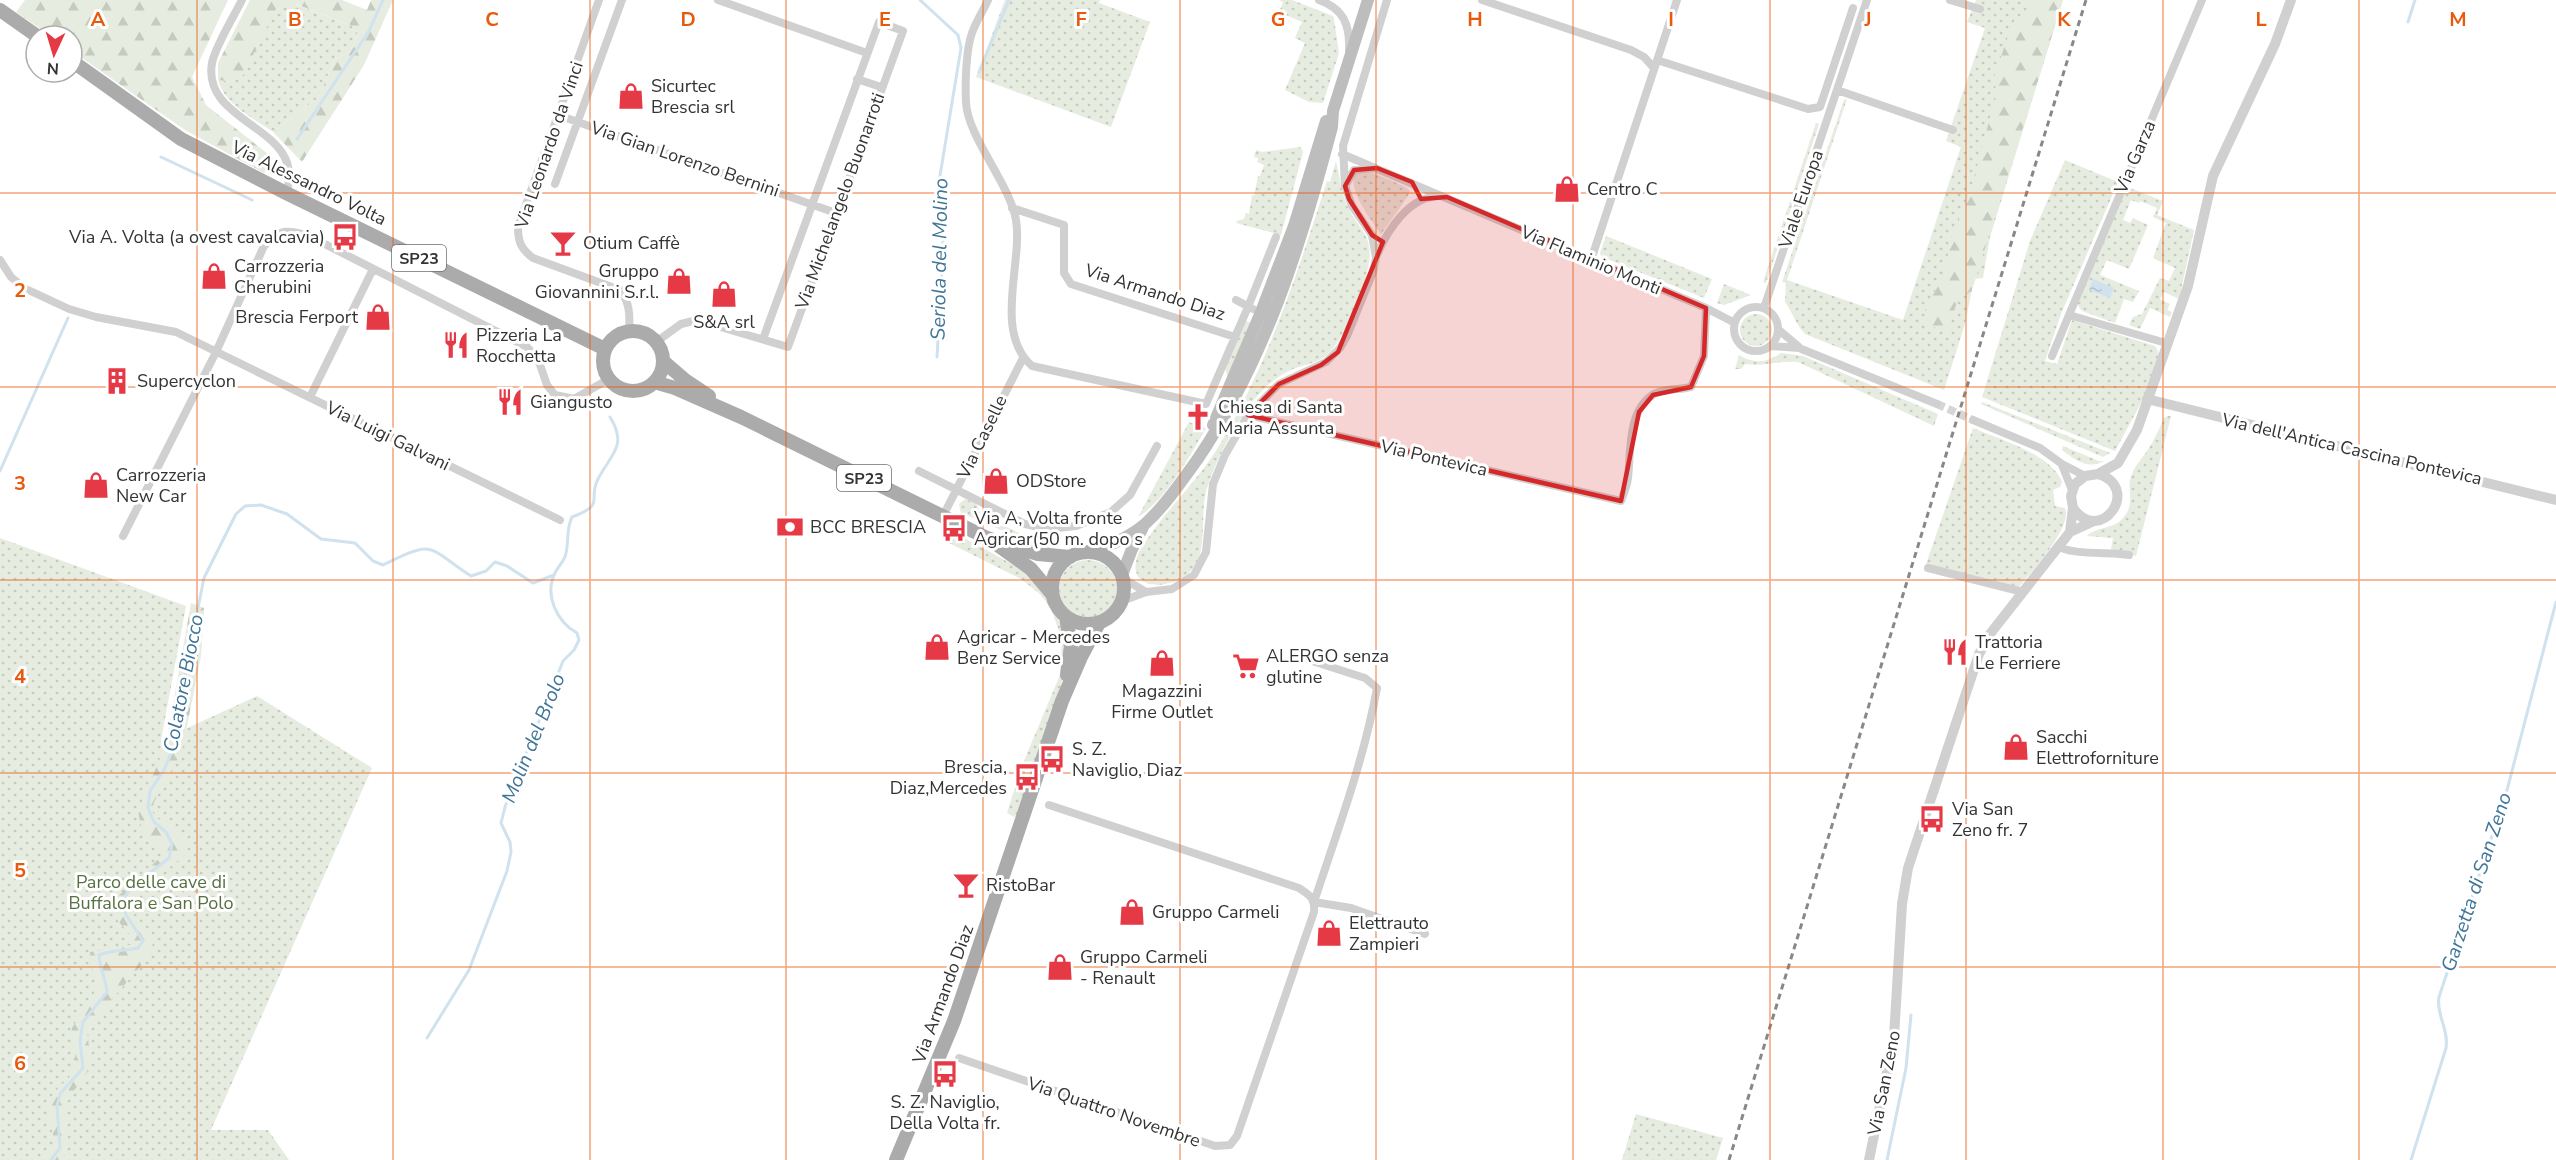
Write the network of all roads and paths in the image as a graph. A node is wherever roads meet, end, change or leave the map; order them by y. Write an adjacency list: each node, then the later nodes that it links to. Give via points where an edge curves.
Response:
1 (242, 0): 35 (street, via 212,61 211,75 214,88 233,110 282,149 290,164)
2 (599, 0): 27 (street, Via Leonardo da Vinci)
3 (621, 0): 28 (street, Via Leonardo da Vinci)
4 (718, 0): 19 (street)
5 (988, 0): 39 (street, via 971,34 966,104)
6 (1319, 0): 20 (street, via 1339,10 1346,20)
7 (1368, 0): 20 (main road)
8 (1387, 0): 30 (street)
9 (1482, 0): 21 (street, via 1631,50)
10 (1677, 0): 21 (street)
11 (1868, 0): 25 (street, Viale Europa)
12 (1950, 0): 16 (street)
13 (2202, 0): 53 (street, Via Garza)
14 (2290, 0): 61 (street, via 2266,65 2218,160 2188,286)
15 (1853, 8): 21 (street, via 1820,107 1808,109)
16 (1980, 9)
17 (0, 10): 18 (main road)
18 (24, 27)
19 (867, 53): 23 (street, Via Michelangelo Buonarroti); 24 (street, Via Michelangelo Buonarroti, via 879,22 903,31)
20 (1349, 62): 26 (main road)
21 (1656, 64): 46 (street)
22 (84, 70): 35 (main road, Via Alessandro Volta / SP23, via 181,139)
23 (857, 79): 24 (street); 38 (street, Via Michelangelo Buonarroti)
24 (881, 87): 40 (street, Via Michelangelo Buonarroti)
25 (1837, 90): 29 (street); 51 (street, Viale Europa)
26 (1333, 111): 52 (main road, via 1325,124 1294,226); 58 (main road, via 1305,228)
27 (558, 115): 28 (street, Via Gian Lorenzo Bernini); 56 (street, Via Leonardo da Vinci, via 518,227 518,239 533,258 620,290 630,312)
28 (578, 122): 33 (street, Via Leonardo da Vinci); 38 (street, Via Gian Lorenzo Bernini)
29 (1953, 130)
30 (1342, 154): 31 (street, Via Flaminio Monti); 34 (street)
31 (1377, 168): 32 (street, Via Flaminio Monti); 34 (street, via 1354,170)
32 (1412, 182): 36 (street, Via Flaminio Monti); 37 (street, via 1419,189)
33 (555, 184)
34 (1345, 186): 41 (street, via 1352,206)
35 (286, 193): 64 (main road, Via Alessandro Volta / SP23)
36 (1447, 197): 37 (street); 46 (street, Via Flaminio Monti)
37 (1418, 201): 43 (street, via 1406,210)
38 (812, 204): 40 (street, Via Gian Lorenzo Bernini); 59 (street, Via Michelangelo Buonarroti)
39 (1012, 208): 57 (street, Via Armando Diaz, via 1064,225 1064,273 1071,284); 67 (street, via 1016,220 1013,321)
40 (836, 213): 59 (street, Via Michelangelo Buonarroti, via 788,347)
41 (1372, 235): 43 (street); 44 (street)
42 (1276, 237): 49 (street, Via Armando Diaz)
43 (1385, 239): 44 (street)
44 (1376, 258): 76 (street, via 1338,352 1321,365 1279,384)
45 (0, 260): 65 (street, Via Luigi Galvani, via 11,278 24,288 69,309 176,332)
46 (1591, 260): 50 (street, Via Flaminio Monti)
47 (372, 269): 65 (street, via 309,236 287,230 273,236 264,246); 70 (street, via 527,347 538,359 555,395 574,399); 73 (street)
48 (1236, 300): 49 (street)
49 (1248, 308): 52 (street, Via Armando Diaz); 57 (street, Via Armando Diaz)
50 (1706, 308): 54 (street, Via Flaminio Monti); 76 (street, Via Pontevica, via 1704,356 1691,387 1653,395 1639,412 1621,501)
51 (1764, 308): 54 (street, via 1746,309); 55 (street, via 1773,315)
52 (1262, 312): 58 (main road); 72 (main road)
53 (2069, 315): 61 (street); 66 (street, Via Garza)
54 (1735, 322): 62 (street, via 1735,335 1747,350 1760,351)
55 (1779, 330): 62 (street); 63 (street)
56 (629, 331): 60 (main road); 64 (main road, via 611,340)
57 (1235, 337): 69 (street, Via Armando Diaz)
58 (1264, 338): 80 (main road, via 1231,407)
59 (763, 339): 60 (street, Via Michelangelo Buonarroti, via 698,320 681,324)
60 (656, 342): 68 (main road, SP23)
61 (2166, 343): 74 (street)
62 (1771, 346): 63 (street)
63 (1799, 348): 75 (street)
64 (606, 349): 70 (main road, via 603,364)
65 (216, 352): 73 (street, Via Luigi Galvani); 96 (street)
66 (2052, 356)
67 (1023, 358): 69 (street, Via Armando Diaz, via 1032,366 1206,404); 86 (street, Via Caselle)
68 (663, 361): 71 (main road); 77 (main road, SP23)
69 (1220, 371): 72 (street)
70 (609, 379): 71 (main road, via 625,390 636,391)
71 (654, 382): 77 (main road, SP23)
72 (1227, 391): 80 (main road)
73 (310, 397): 92 (street, Via Luigi Galvani)
74 (2147, 399): 81 (street, via 2137,430); 89 (street, Via dell'Antica Cascina Pontevica)
75 (1937, 404)
76 (1248, 415): 104 (street, via 1213,484 1202,564 1179,587)
77 (741, 417): 91 (main road, SP23)
78 (1973, 420): 82 (street, via 2040,448)
79 (1157, 446): 86 (street, via 1130,495 1111,513 1076,526 1048,529 1025,524)
80 (1199, 456): 94 (main road)
81 (2118, 463): 84 (street); 87 (street)
82 (2062, 464): 85 (street); 88 (street)
83 (920, 471): 86 (street)
84 (2098, 474): 85 (street); 87 (street, via 2109,479)
85 (2085, 476): 88 (street)
86 (956, 489): 91 (street, Via Caselle)
87 (2116, 489): 93 (street, via 2114,511)
88 (2072, 490): 90 (street)
89 (2556, 500)
90 (2073, 508): 93 (street, via 2082,518); 95 (street)
91 (943, 516): 97 (main road, SP23)
92 (560, 520)
93 (2094, 521): 95 (street)
94 (1145, 524): 99 (main road); 103 (main road)
95 (2070, 532): 98 (street, Via San Zeno)
96 (123, 536)
97 (987, 538): 101 (main road, SP23, via 1038,554); 106 (main road, SP23, via 1031,569)
98 (2058, 546): 100 (street, via 2074,552); 105 (street, Via San Zeno)
99 (1093, 552): 101 (main road); 103 (main road, via 1111,560)
100 (2129, 555)
101 (1070, 557): 106 (main road, via 1055,573)
102 (1928, 568): 105 (street)
103 (1123, 577): 104 (street); 107 (main road)
104 (1146, 592): 107 (street)
105 (2023, 592): 117 (street, Via San Zeno, via 1979,654 1914,848 1902,904 1894,1037)
106 (1052, 594): 108 (main road)
107 (1122, 601): 109 (main road, via 1115,614)
108 (1066, 617): 109 (main road, via 1082,624); 111 (main road, Via Armando Diaz, via 1071,646)
109 (1099, 623): 111 (main road, Via Armando Diaz)
110 (1309, 660): 113 (street, Via Quattro Novembre, via 1365,678 1377,688)
111 (1062, 701): 116 (main road, Via Armando Diaz, via 954,1021)
112 (1049, 805): 113 (street, via 1299,888)
113 (1314, 902): 114 (street, via 1351,908); 115 (street, Via Quattro Novembre, via 1314,912 1237,1136 1225,1147)
114 (1425, 934)
115 (959, 1058)
116 (896, 1160)
117 (1869, 1160)

